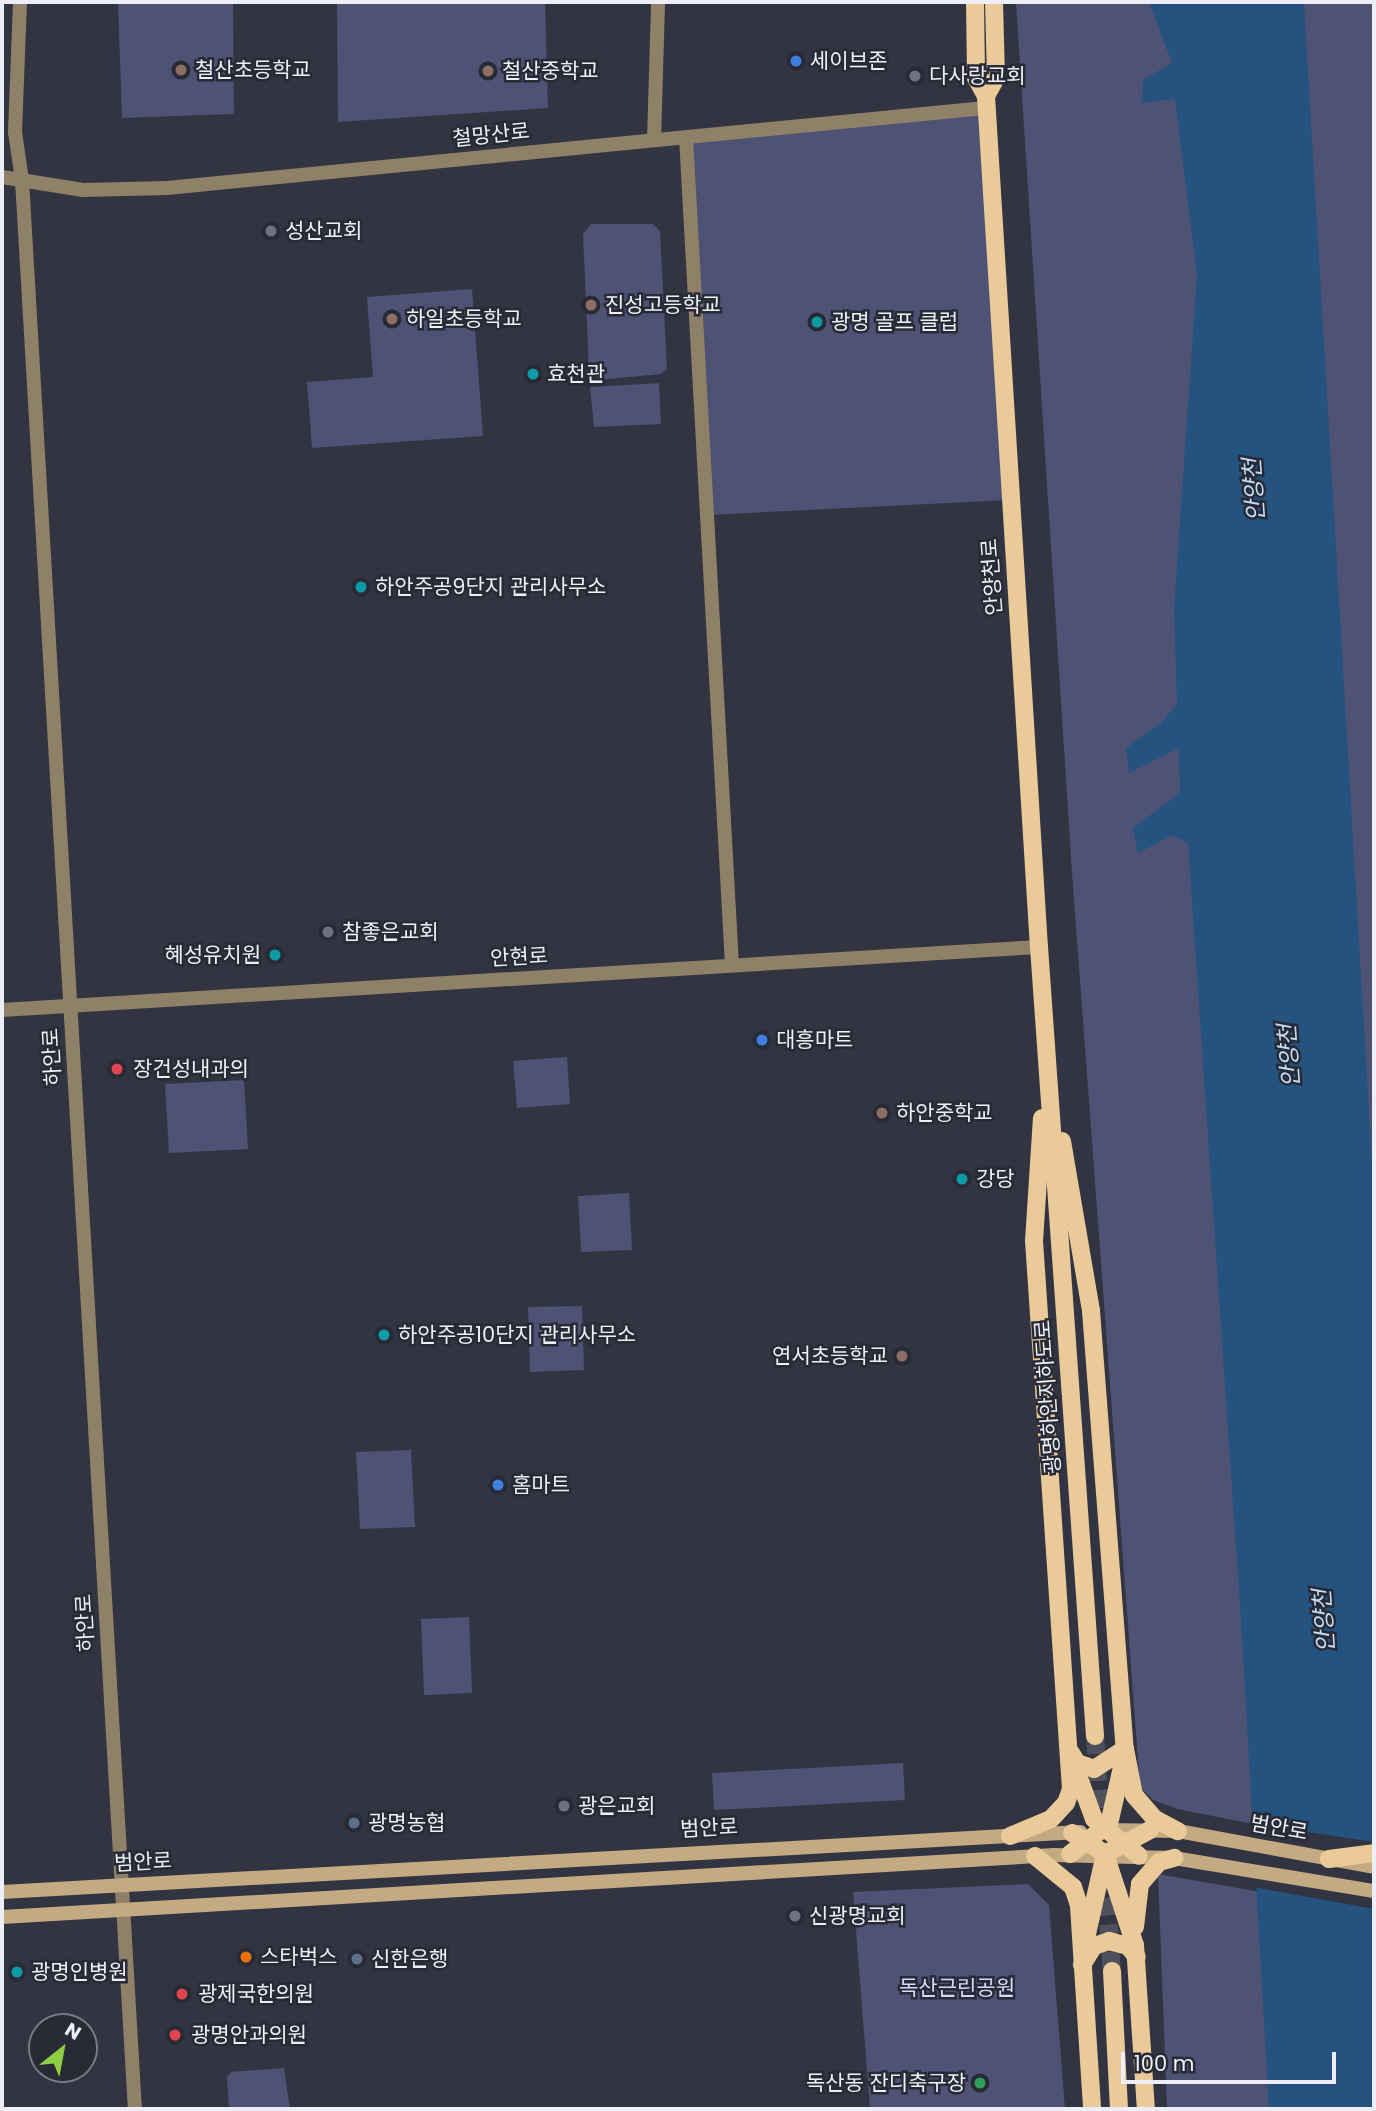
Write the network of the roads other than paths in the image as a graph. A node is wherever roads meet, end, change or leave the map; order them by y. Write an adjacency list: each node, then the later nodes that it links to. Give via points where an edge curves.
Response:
1 (20, 2): 9 (street, 하안로, via 15,132)
2 (658, 2): 7 (street)
3 (975, 2): 5 (main road, via 976,78)
4 (994, 2): 5 (main road, via 996,78)
5 (985, 102): 6 (street, 철망산로); 10 (main road, 안양천로)
6 (685, 137): 7 (street, 철망산로); 11 (street)
7 (654, 140): 9 (street, 철망산로, via 127,190 83,190)
8 (2, 177): 9 (street, 철망산로)
9 (22, 180): 12 (street, 하안로)
10 (1039, 947): 11 (street, 안현로); 14 (main road, 안양천로)
11 (732, 965): 12 (street, 안현로)
12 (70, 1005): 13 (street, 안현로); 32 (street, 하안로)
13 (2, 1010)
14 (1047, 1055): 15 (main road, 광명하안지하도로); 16 (main road, via 1091,1311); 17 (main road, via 1034,1241)
15 (1095, 1736)
16 (1125, 1749): 17 (main road, via 1094,1769 1077,1763); 19 (main road, via 1134,1796 1155,1819); 22 (main road, via 1116,1807)
17 (1069, 1750): 21 (main road, via 1071,1789 1060,1812); 22 (main road)
18 (1150, 1830): 19 (main road, 범안로); 22 (main road, 범안로); 23 (main road)
19 (1178, 1831): 30 (main road, 범안로)
20 (1072, 1833): 21 (main road, 범안로); 22 (main road)
21 (1010, 1836): 32 (main road, 범안로)
22 (1096, 1836): 23 (main road); 25 (main road); 26 (main road)
23 (1119, 1843): 26 (main road); 28 (main road)
24 (1374, 1853): 30 (main road)
25 (1070, 1854): 26 (main road); 27 (main road)
26 (1105, 1854): 28 (main road); 37 (main road); 38 (main road)
27 (1035, 1856): 35 (main road); 38 (main road, via 1073,1887)
28 (1139, 1856): 29 (main road)
29 (1174, 1857): 33 (main road); 37 (main road, via 1148,1872 1137,1892)
30 (1329, 1859): 31 (main road, 범안로)
31 (1374, 1867)
32 (122, 1885): 34 (main road, 범안로); 35 (street, 하안로)
33 (1374, 1891)
34 (2, 1892)
35 (124, 1910): 36 (main road); 40 (street, 하안로)
36 (2, 1917)
37 (1136, 1951): 38 (main road, via 1108,1941 1094,1946); 43 (main road)
38 (1082, 1965): 41 (main road)
39 (1112, 1971): 42 (main road)
40 (135, 2109)
41 (1091, 2109)
42 (1119, 2109)
43 (1146, 2109)

